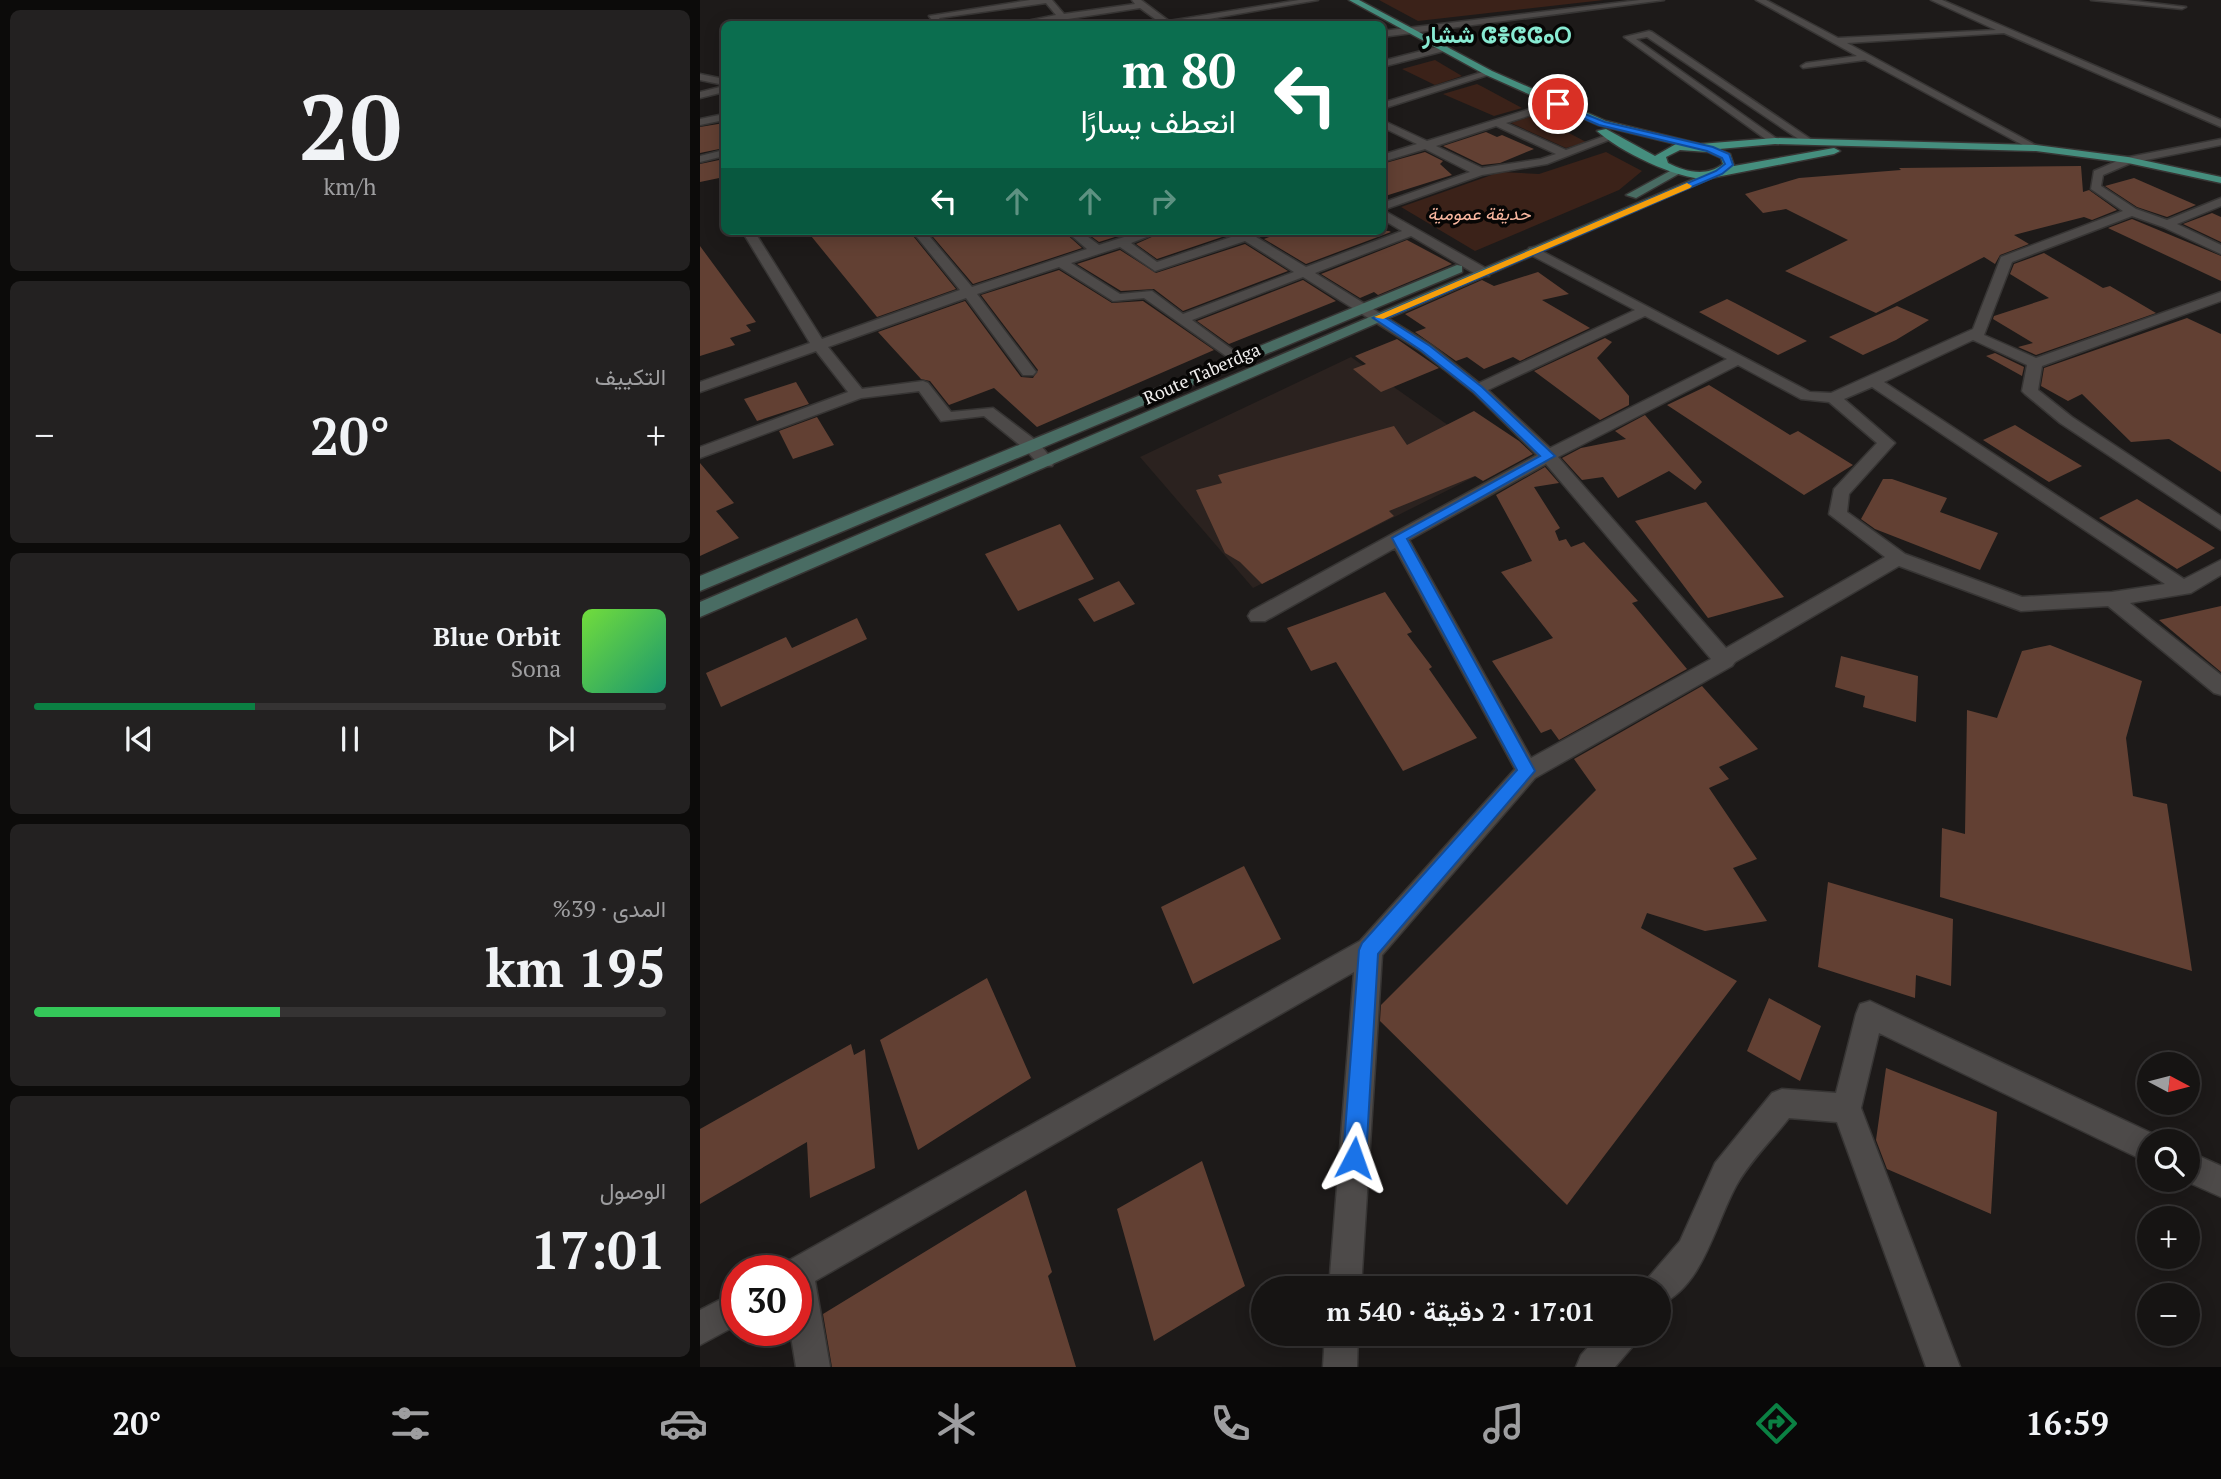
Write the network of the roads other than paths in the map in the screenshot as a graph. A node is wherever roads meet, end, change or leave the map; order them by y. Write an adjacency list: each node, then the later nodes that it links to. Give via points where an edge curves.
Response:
1 (1314, 0): 15 (street)
2 (1353, 0): 16 (main road)
3 (1660, 0): 16 (street)
4 (1760, 0): 19 (street)
5 (1959, 0): 7 (street)
6 (2095, 0): 9 (street)
7 (1938, 1): 17 (street)
8 (1139, 2): 13 (street); 14 (street)
9 (2182, 7)
10 (926, 8): 11 (street)
11 (933, 16): 12 (street); 13 (street, via 1048,0)
12 (937, 21)
13 (1065, 21)
14 (1161, 21)
15 (1183, 21)
16 (1410, 30): 18 (street); 20 (main road)
17 (2006, 31): 19 (street); 35 (street)
18 (1386, 33)
19 (1837, 40): 21 (street)
20 (1445, 48): 22 (street); 24 (main road)
21 (1867, 57): 23 (street); 44 (street)
22 (1386, 63)
23 (1805, 66)
24 (1489, 73): 27 (main road); 30 (street)
25 (700, 78): 26 (street)
26 (721, 82)
27 (1513, 85): 31 (main road); 43 (main road, via 1602,123)
28 (721, 90): 29 (street)
29 (700, 95)
30 (1386, 103)
31 (1546, 107): 34 (street); 37 (main road)
32 (721, 118): 33 (street)
33 (700, 122)
34 (1497, 123): 42 (street); 46 (street)
35 (2221, 124)
36 (1386, 125): 42 (street)
37 (1614, 136): 46 (street); 50 (main road)
38 (1775, 141): 39 (main road); 39 (street, via 1628,37 1649,34); 43 (main road)
39 (1810, 142): 41 (main road)
40 (2221, 142): 49 (street)
41 (1874, 144): 44 (main road); 52 (main road)
42 (1425, 145): 47 (street); 51 (street)
43 (1700, 147): 50 (main road, via 1663,152 1660,161); 52 (main road, via 1726,156 1729,165)
44 (2036, 148): 49 (main road)
45 (721, 154): 48 (street)
46 (1566, 154): 51 (street)
47 (1386, 158)
48 (700, 159)
49 (2128, 160): 53 (main road); 56 (street, via 2098,173 2095,187)
50 (1670, 168): 52 (main road, via 1703,175); 71 (main road, Route Taberdga, via 1638,192)
51 (1480, 172): 55 (street)
52 (1719, 172): 69 (main road, Route Taberdga)
53 (2221, 180)
54 (2221, 202): 58 (street)
55 (1386, 206)
56 (2132, 212): 58 (street); 80 (street, via 2006,260 1979,332)
57 (1386, 216): 59 (street)
58 (2167, 224): 67 (street)
59 (1412, 231): 71 (street); 73 (street)
60 (750, 235): 81 (street)
61 (921, 235): 74 (street)
62 (1077, 235): 68 (street)
63 (1145, 235): 66 (street)
64 (1247, 235): 66 (street, via 1155,267)
65 (1256, 235): 73 (street)
66 (1123, 243): 68 (street)
67 (2221, 250)
68 (1098, 251): 70 (street)
69 (1534, 251): 72 (main road, Route Taberdga); 77 (street)
70 (1062, 263): 74 (street); 79 (street, via 1118,298 1147,294)
71 (1467, 265): 72 (street); 76 (main road, Route Taberdga)
72 (1484, 273): 78 (main road, Route Taberdga)
73 (1306, 274): 76 (street); 79 (street)
74 (968, 292): 81 (street); 85 (street)
75 (2221, 296): 84 (street)
76 (1361, 307): 78 (street); 82 (main road, Route Taberdga)
77 (1646, 310): 83 (street); 89 (street)
78 (1378, 318): 89 (street); 91 (main road, Route Taberdga)
79 (1183, 319): 82 (street)
80 (1973, 335): 84 (street); 86 (street)
81 (819, 345): 88 (street); 90 (street)
82 (1236, 359): 87 (main road, Route Taberdga)
83 (1738, 359): 92 (street, via 1807,396); 95 (street)
84 (2035, 363): 97 (street, via 2030,391)
85 (1028, 372)
86 (1873, 381): 92 (street); 102 (street)
87 (1187, 382): 91 (main road); 93 (main road, Route Taberdga)
88 (700, 387)
89 (1478, 389): 95 (street)
90 (858, 394): 93 (street, via 923,386 947,418 987,411); 94 (street)
91 (1203, 395): 96 (main road, Route Taberdga)
92 (1833, 398): 99 (street, via 1887,443 1840,493 1838,514)
93 (1032, 446): 96 (street); 101 (main road, Route Taberdga)
94 (700, 453)
95 (1548, 456): 98 (street); 106 (street)
96 (1046, 462): 104 (main road, Route Taberdga)
97 (2221, 524)
98 (1399, 538): 105 (street); 108 (street)
99 (1898, 558): 103 (street, via 2021,604); 106 (street)
100 (2221, 566): 102 (street)
101 (700, 584)
102 (2184, 588): 103 (street)
103 (2112, 599): 107 (street)
104 (700, 610)
105 (1258, 616)
106 (1726, 658): 108 (street)
107 (2221, 687)
108 (1527, 771): 109 (street)
109 (1369, 950): 114 (street); 115 (street)
110 (1847, 1108): 111 (street, via 1870,1014); 116 (street, via 1783,1103 1726,1174 1691,1252); 125 (street)
111 (2137, 1142)
112 (2200, 1172): 113 (street)
113 (2221, 1182)
114 (812, 1266)
115 (1346, 1276)
116 (1670, 1276)
117 (721, 1316): 118 (street)
118 (700, 1328)
119 (809, 1346): 122 (street)
120 (1341, 1346): 123 (street)
121 (1610, 1346): 124 (street)
122 (813, 1367)
123 (1340, 1367)
124 (1592, 1367)
125 (1943, 1367)

